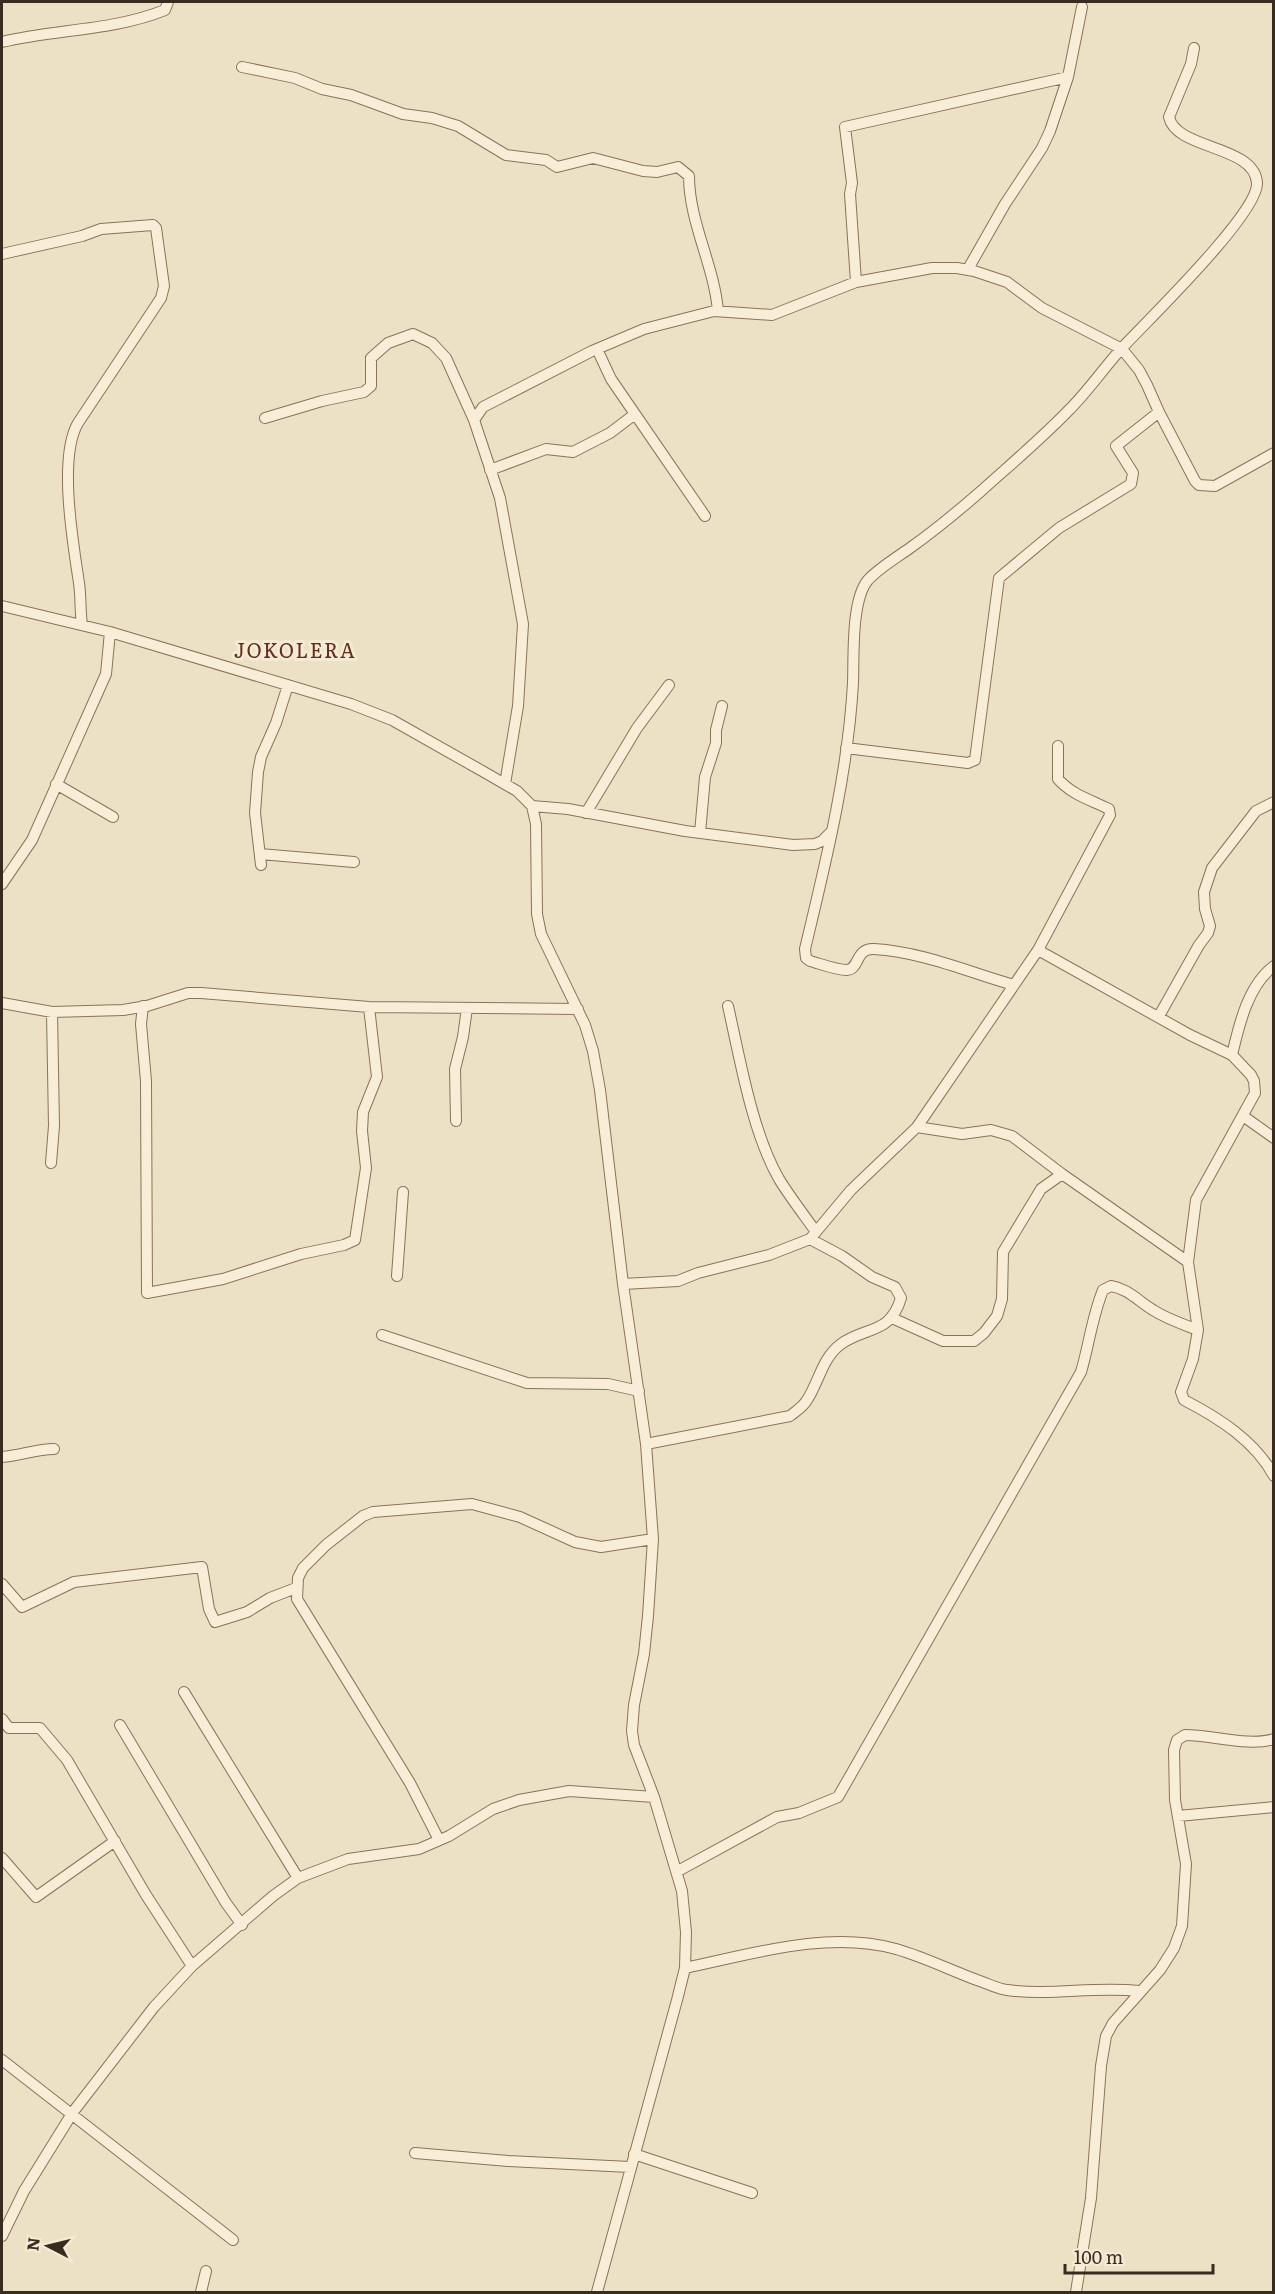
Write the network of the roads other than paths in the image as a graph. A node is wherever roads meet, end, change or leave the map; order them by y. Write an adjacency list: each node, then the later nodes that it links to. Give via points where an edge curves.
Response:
1 (168, 2): 3 (street, via 165,10 143,19)
2 (1082, 7): 6 (street)
3 (2, 42)
4 (1194, 48): 12 (street, via 1169,117 1171,124 1177,132 1228,153 1250,167 1257,188 1221,242)
5 (242, 67): 10 (street, via 295,78 403,114 440,120 458,126 506,155 546,160 557,167 593,158 643,171 678,167 688,176 691,202 717,292)
6 (1068, 77): 8 (street, via 1042,148); 9 (street, via 844,127 852,183)
7 (2, 254): 21 (street, via 101,229 153,225 156,228 164,286 161,298 72,432 68,451)
8 (968, 269): 9 (street, via 932,268); 12 (street, via 1007,282 1042,308)
9 (856, 282): 10 (street, via 772,315)
10 (718, 311): 11 (street, via 644,329)
11 (597, 349): 14 (street, via 611,379); 16 (street, via 483,407)
12 (1122, 349): 13 (street, via 1139,370); 27 (street, via 1048,430 936,529 863,587 857,602)
13 (1158, 412): 17 (street, via 1195,481 1204,487 1221,484); 27 (street, via 1116,446 1133,473 1131,484 1059,528 999,578 975,760 968,763)
14 (635, 414): 18 (street, via 610,433 573,452 546,449); 19 (street)
15 (266, 418): 16 (street, via 364,392 371,386 371,358 388,343 413,334 432,343 446,358)
16 (474, 420): 18 (street)
17 (1274, 453)
18 (490, 470): 29 (street, via 500,498 523,624 518,706)
19 (705, 516)
20 (2, 606): 21 (street)
21 (82, 625): 22 (street)
22 (110, 632): 24 (street); 28 (street, via 106,674)
23 (669, 685): 32 (street, via 637,728)
24 (288, 686): 29 (street, via 392,720); 36 (street, via 258,772 255,813 260,860)
25 (722, 706): 35 (street, via 705,777)
26 (1058, 746): 38 (street, via 1058,780 1078,795 1109,809 1110,815)
27 (846, 748): 34 (street)
28 (56, 784): 33 (street); 37 (street, via 32,840)
29 (505, 784): 31 (street)
30 (1274, 802): 48 (street, via 1256,811 1212,868 1204,892 1208,933)
31 (532, 806): 32 (street); 46 (street, via 541,934)
32 (586, 813): 35 (street)
33 (113, 817)
34 (832, 831): 35 (street, via 815,844 793,845); 40 (street, via 805,949 808,960 850,969 861,953 873,949 932,960)
35 (700, 833)
36 (354, 861)
37 (2, 884)
38 (1038, 951): 40 (street); 48 (street)
39 (1274, 966): 49 (street, via 1254,988)
40 (1014, 985): 52 (street)
41 (2, 1003): 47 (street)
42 (143, 1006): 44 (street, via 194,993); 44 (street, via 147,1293 223,1279 355,1240 366,1168 363,1112 377,1077); 47 (street)
43 (728, 1006): 58 (street, via 752,1106 769,1157)
44 (369, 1007): 45 (street)
45 (467, 1008): 46 (street); 51 (street, via 455,1069)
46 (578, 1009): 62 (street, via 589,1036 600,1090)
47 (52, 1012): 55 (street)
48 (1159, 1016): 49 (street)
49 (1232, 1054): 50 (street, via 1247,1070 1256,1088)
50 (1243, 1116): 53 (street); 60 (street, via 1196,1200)
51 (456, 1121)
52 (917, 1128): 56 (street, via 962,1134 1000,1131); 58 (street, via 850,1190)
53 (1274, 1138)
54 (150, 1139): 59 (street, via 154,1169)
55 (51, 1163)
56 (1062, 1174): 60 (street); 63 (street, via 1041,1190 1003,1252 1002,1299 997,1316 984,1333 974,1341 943,1341)
57 (403, 1192): 61 (street)
58 (813, 1236): 62 (street, via 768,1255 678,1281); 63 (street, via 872,1277 895,1287 901,1298)
59 (143, 1238)
60 (1188, 1262): 64 (street)
61 (397, 1276)
62 (623, 1284): 66 (street)
63 (892, 1318): 67 (street, via 885,1325 841,1344 822,1367 806,1403 790,1416)
64 (1198, 1329): 70 (street, via 1181,1392 1184,1400 1252,1445); 84 (street, via 1164,1317 1128,1290 1112,1286 1103,1290 1081,1372 838,1797 799,1813 777,1817)
65 (382, 1335): 66 (street, via 526,1383 608,1384)
66 (639, 1391): 67 (street)
67 (646, 1444): 71 (street)
68 (54, 1449): 69 (street)
69 (2, 1457)
70 (1274, 1476)
71 (653, 1539): 73 (street, via 602,1547 575,1542 520,1517 472,1504 373,1512 312,1559 298,1578); 78 (street, via 644,1654 632,1731)
72 (2, 1584): 73 (street, via 22,1607 74,1582 202,1567 215,1622 248,1612)
73 (296, 1588): 81 (street, via 297,1599 410,1783)
74 (184, 1692): 85 (street)
75 (2, 1719): 82 (street, via 9,1728 40,1728 67,1760)
76 (120, 1725): 86 (street)
77 (1274, 1739): 80 (street, via 1180,1737 1174,1750)
78 (654, 1797): 81 (street, via 569,1791 539,1796 493,1809); 84 (street)
79 (1274, 1807): 80 (street)
80 (1178, 1816): 89 (street, via 1186,1864 1182,1926 1160,1970)
81 (439, 1840): 85 (street, via 419,1849 348,1859)
82 (115, 1841): 83 (street, via 36,1897); 87 (street)
83 (2, 1858)
84 (678, 1871): 88 (street, via 686,1932)
85 (298, 1878): 86 (street)
86 (242, 1925): 87 (street)
87 (192, 1966): 95 (street, via 154,2007 73,2112)
88 (685, 1968): 89 (street, via 759,1952 844,1942 899,1950 1004,1990); 92 (street)
89 (1139, 1991): 100 (street, via 1106,2036)
90 (2, 2060): 96 (street)
91 (415, 2153): 93 (street)
92 (634, 2154): 93 (street); 94 (street)
93 (630, 2167): 99 (street)
94 (752, 2193)
95 (2, 2233)
96 (233, 2240)
97 (206, 2271): 98 (street)
98 (201, 2292)
99 (597, 2292)
100 (1076, 2292)

